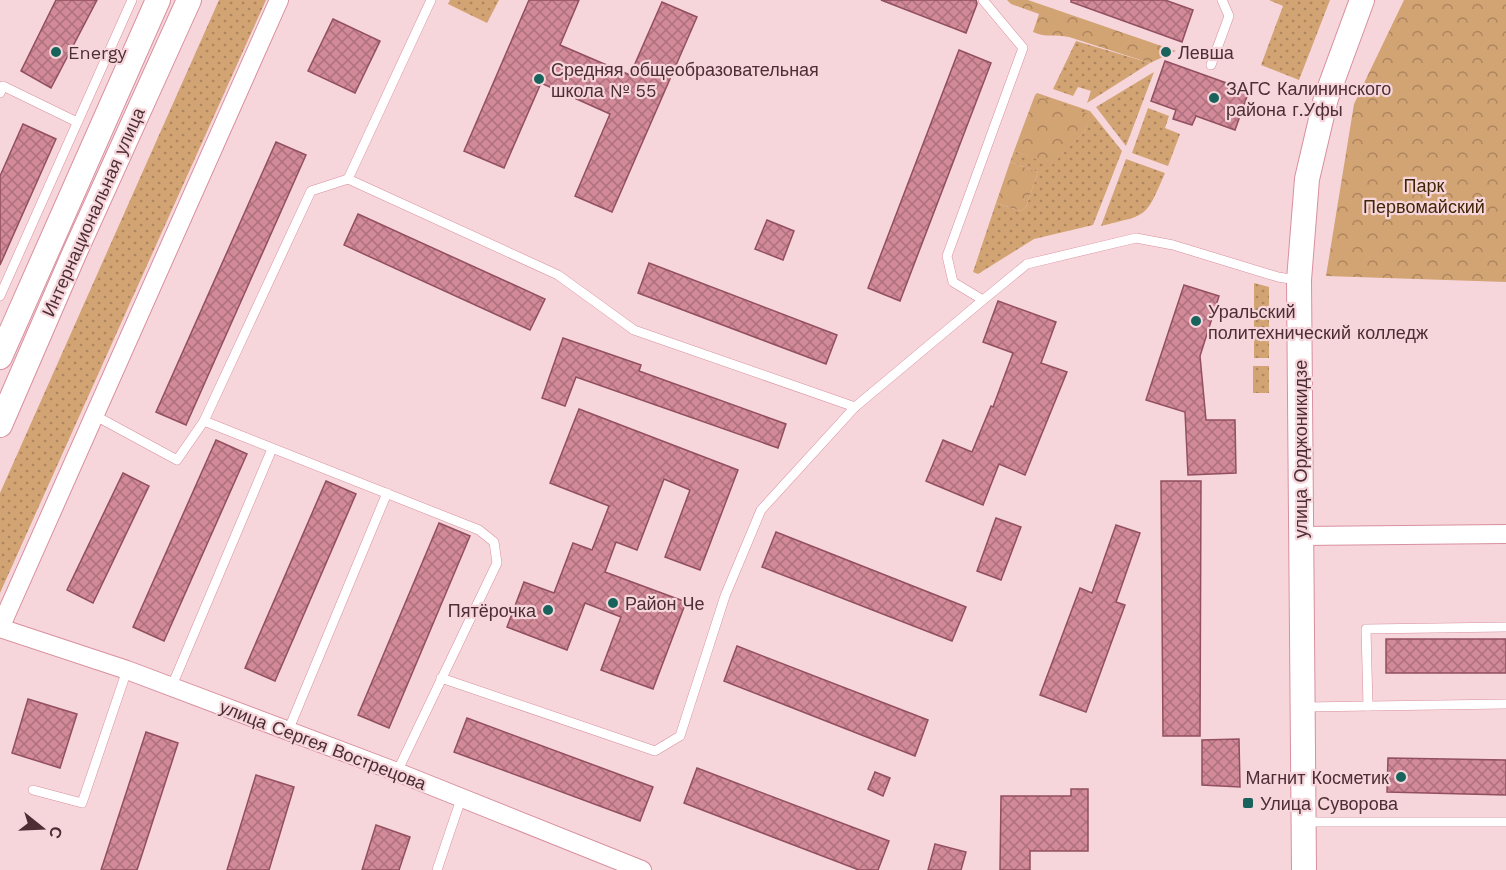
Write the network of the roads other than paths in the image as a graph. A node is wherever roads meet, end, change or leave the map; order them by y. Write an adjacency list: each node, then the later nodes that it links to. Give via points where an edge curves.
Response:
1 (132, 0): 11 (lane)
2 (158, 0): 16 (main road, Интернациональная улица)
3 (189, 0): 20 (main road, Интернациональная улица)
4 (279, 0): 18 (street)
5 (431, 0): 12 (lane)
6 (983, 0): 15 (lane, via 1023,48 947,256 953,282)
7 (1222, 0): 9 (lane, via 1229,16)
8 (1362, 0): 13 (main road, улица Орджоникидзе, via 1326,98 1307,179)
9 (1211, 65)
10 (0, 93): 11 (lane, via 3,87)
11 (76, 122): 14 (lane)
12 (348, 179): 17 (lane, via 558,275 634,330); 19 (lane, via 310,191)
13 (1299, 280): 15 (lane, via 1173,244 1136,238 1027,264); 24 (main road, улица Орджоникидзе)
14 (0, 296)
15 (983, 300): 17 (lane)
16 (0, 357)
17 (855, 407): 28 (lane, via 761,510 725,597 680,736 655,751)
18 (94, 415): 19 (lane, via 177,460); 26 (street)
19 (204, 421): 21 (lane)
20 (0, 425)
21 (272, 449): 22 (lane); 29 (lane)
22 (387, 493): 28 (lane, via 479,530 494,542 497,563); 33 (lane)
23 (1506, 534): 24 (street)
24 (1301, 537): 32 (main road, улица Орджоникидзе)
25 (1506, 627): 31 (lane, via 1366,629)
26 (0, 628): 27 (street, улица Сергея Вострецова)
27 (127, 670): 29 (street, улица Сергея Вострецова); 35 (lane, via 82,803)
28 (441, 678): 34 (lane)
29 (171, 688): 33 (street, улица Сергея Вострецова)
30 (1506, 704): 31 (lane)
31 (1368, 706): 32 (lane)
32 (1303, 707): 37 (main road, улица Орджоникидзе)
33 (288, 731): 34 (street, улица Сергея Вострецова)
34 (397, 772): 36 (street, улица Сергея Вострецова)
35 (33, 789)
36 (460, 799): 39 (lane); 40 (street, улица Сергея Вострецова)
37 (1304, 822): 38 (lane); 41 (main road, улица Орджоникидзе)
38 (1506, 822)
39 (436, 870)
40 (642, 870)
41 (1304, 870)

